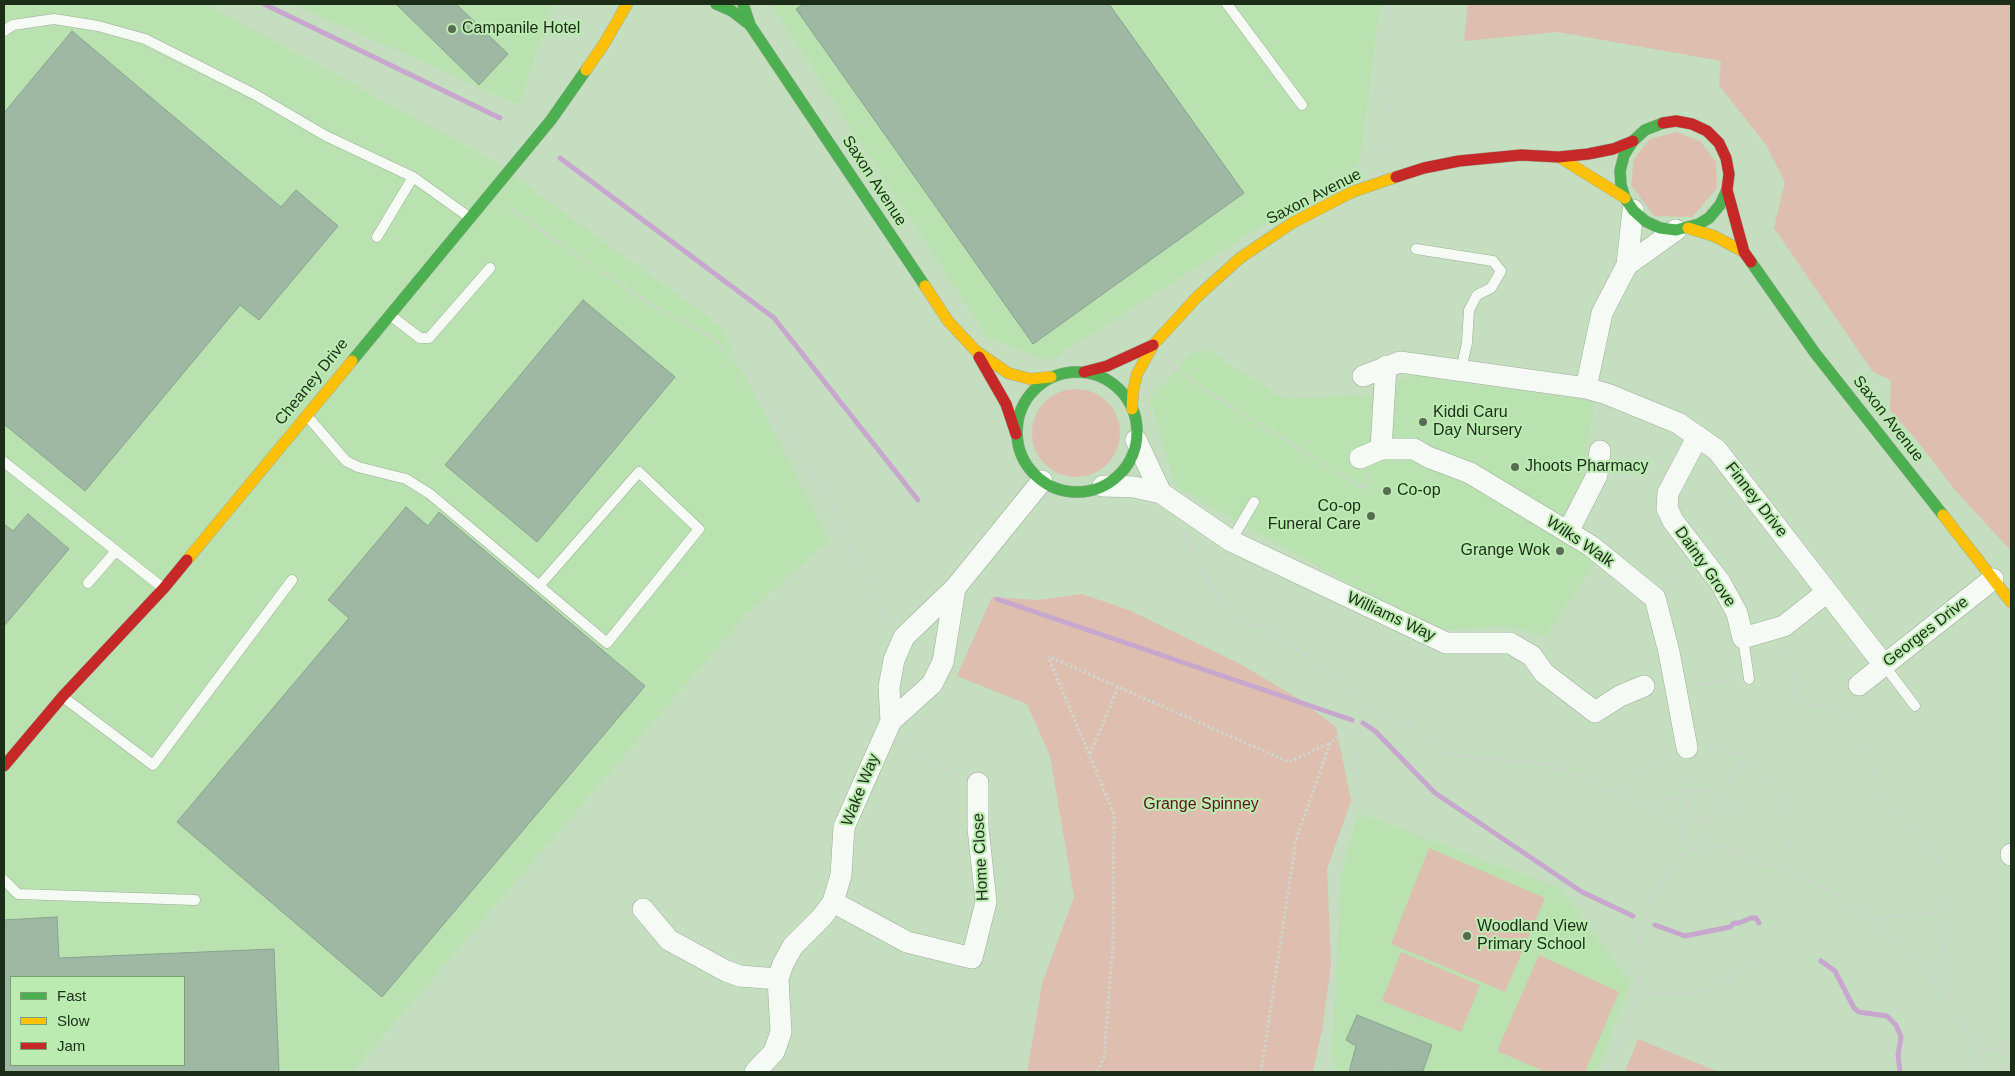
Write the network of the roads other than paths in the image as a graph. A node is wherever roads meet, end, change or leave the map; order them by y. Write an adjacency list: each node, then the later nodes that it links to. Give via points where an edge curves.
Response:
1 (627, 4): 13 (street, Cheaney Drive, via 604,44 551,120)
2 (716, 4): 5 (street, Saxon Avenue)
3 (742, 4): 5 (street, Saxon Avenue)
4 (1227, 4): 7 (lane)
5 (750, 25): 22 (street, Saxon Avenue, via 948,321)
6 (4, 31): 10 (lane, via 13,25 54,19 98,26 145,39 254,94 326,136)
7 (1302, 105)
8 (1632, 141): 9 (street, Saxon Avenue, via 1613,149); 11 (street, Saxon Avenue, via 1660,123 1676,121 1707,131 1719,143 1726,158); 12 (street, via 1620,171 1621,185)
9 (1560, 157): 12 (street, Saxon Avenue); 21 (street, Saxon Avenue, via 1521,155 1459,161 1424,168 1352,192 1292,223 1248,253 1198,296)
10 (413, 177): 13 (lane); 15 (lane)
11 (1727, 190): 14 (street, Saxon Avenue, via 1709,218); 17 (street, Saxon Avenue)
12 (1629, 204): 14 (street, Saxon Avenue, via 1645,221 1660,228); 18 (street)
13 (469, 217): 20 (street, Cheaney Drive)
14 (1682, 229): 17 (street, Saxon Avenue, via 1714,236); 18 (street)
15 (377, 237)
16 (1416, 249): 24 (lane, via 1493,261 1502,271 1491,288 1476,295 1469,310)
17 (1744, 252): 45 (street, Saxon Avenue, via 1822,360)
18 (1627, 265): 28 (street, via 1602,313)
19 (490, 268): 20 (lane, via 429,338 420,338)
20 (389, 315): 30 (street, Cheaney Drive)
21 (1153, 345): 25 (street, Saxon Avenue, via 1108,366); 29 (street, Saxon Avenue, via 1137,374)
22 (976, 351): 27 (street, Saxon Avenue, via 1008,373 1030,379); 31 (street, Saxon Avenue, via 1006,404)
23 (1386, 366): 24 (street, Finney Drive, via 1400,362); 26 (street, Finney Drive); 34 (street)
24 (1461, 370): 28 (street, Finney Drive)
25 (1084, 372): 27 (street, via 1067,372); 29 (street, via 1100,376 1114,385)
26 (1364, 376)
27 (1051, 377): 31 (street, via 1026,399)
28 (1586, 388): 32 (street, Finney Drive, via 1678,423)
29 (1132, 409): 33 (street)
30 (306, 415): 48 (lane, via 346,461 406,479 430,494); 49 (street, Cheaney Drive)
31 (1016, 434): 38 (street, via 1020,452)
32 (1698, 436): 51 (street, Finney Drive, via 1717,450); 53 (street, Dainty Grove, via 1668,493 1667,508 1720,582 1737,613)
33 (1136, 440): 39 (street, via 1131,459 1119,475); 40 (street)
34 (1382, 449): 36 (street, Wilks Walk); 42 (street, Wilks Walk, via 1414,449 1470,473)
35 (1600, 451): 42 (street, via 1597,475)
36 (1360, 458)
37 (4, 462): 44 (lane)
38 (1042, 481): 39 (street, via 1061,490 1082,492); 50 (street, Wake Way)
39 (1103, 486): 40 (street, Williams Way, via 1134,487)
40 (1161, 493): 43 (street, Williams Way)
41 (1254, 502): 43 (lane)
42 (1568, 532): 61 (street, Wilks Walk, via 1591,546 1655,598)
43 (1231, 541): 57 (street, Williams Way, via 1446,643 1510,643 1532,656 1544,673 1595,712)
44 (116, 550): 47 (lane); 49 (lane)
45 (1994, 579): 52 (street, Saxon Avenue); 54 (street, Georges Drive)
46 (292, 580): 58 (lane, via 153,765)
47 (88, 583)
48 (539, 586): 48 (lane, via 607,643 699,529 639,472)
49 (164, 588): 58 (street, Cheaney Drive)
50 (955, 588): 60 (street, Wake Way, via 943,662 932,684); 60 (street, Wake Way, via 904,638 894,660 890,687)
51 (1827, 592): 53 (street, via 1784,626); 54 (street, Finney Drive)
52 (2011, 602)
53 (1743, 638): 55 (lane)
54 (1884, 666): 56 (street, Georges Drive); 59 (lane)
55 (1748, 679)
56 (1859, 685)
57 (1644, 686)
58 (62, 696): 62 (street, Cheaney Drive)
59 (1915, 706)
60 (891, 721): 66 (street, Wake Way, via 844,827 841,875)
61 (1687, 748)
62 (4, 766)
63 (978, 783): 66 (street, Home Close, via 978,828 986,902 972,958 907,942)
64 (4, 880): 65 (lane, via 18,894)
65 (196, 900)
66 (833, 902): 68 (street, Wake Way, via 793,946)
67 (643, 909): 68 (street, via 669,940 726,971 740,976)
68 (778, 979): 69 (street, Wake Way, via 780,1032 774,1052)
69 (758, 1071)

